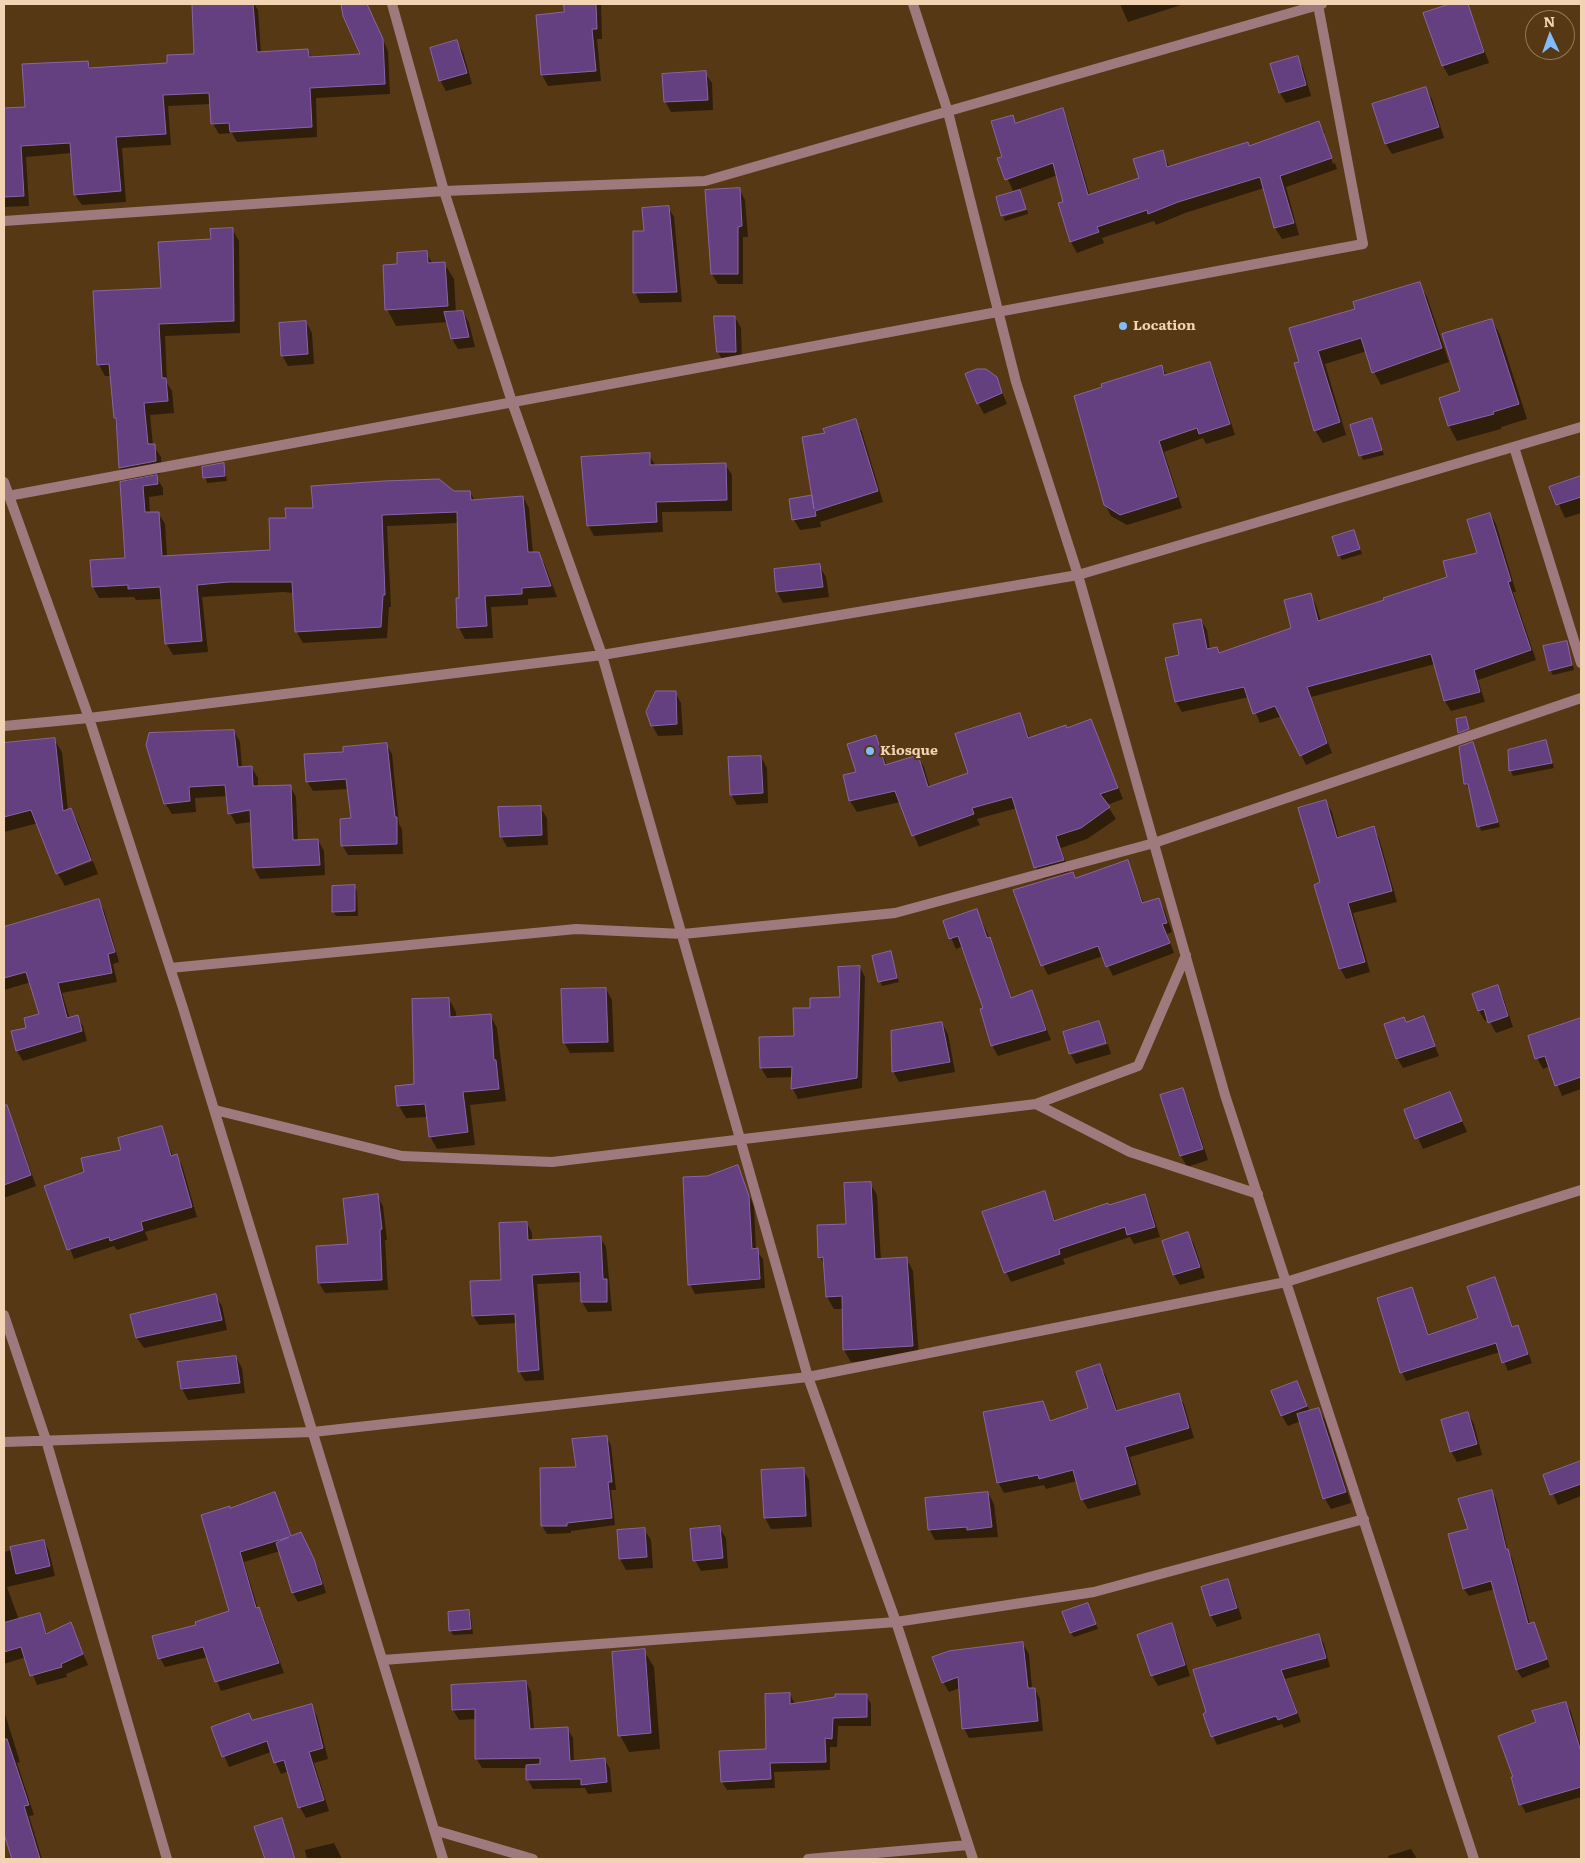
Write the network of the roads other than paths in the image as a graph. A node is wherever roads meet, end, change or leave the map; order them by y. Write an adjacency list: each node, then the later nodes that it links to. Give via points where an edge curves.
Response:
1 (392, 4): 5 (street)
2 (913, 4): 4 (street)
3 (1320, 4): 4 (street); 7 (street, via 1363,244)
4 (948, 112): 5 (street, via 705,181); 7 (street)
5 (444, 191): 6 (street); 8 (street)
6 (4, 221)
7 (1000, 312): 8 (street); 13 (street, via 1016,382)
8 (512, 402): 12 (street); 14 (street)
9 (1581, 427): 10 (street)
10 (1514, 447): 13 (street); 15 (street)
11 (4, 482): 12 (street)
12 (8, 496): 17 (street)
13 (1078, 575): 14 (street); 19 (street)
14 (602, 655): 17 (street); 20 (street)
15 (1581, 663)
16 (1581, 698): 19 (street)
17 (88, 718): 18 (street); 22 (street)
18 (4, 726)
19 (1154, 843): 20 (street, via 895,913); 21 (street)
20 (683, 934): 22 (street, via 576,929); 25 (street)
21 (1186, 956): 23 (street, via 1138,1066); 27 (street)
22 (170, 968): 24 (street)
23 (1036, 1104): 25 (street); 27 (street, via 1130,1152)
24 (215, 1110): 25 (street, via 402,1156 552,1162); 31 (street)
25 (741, 1141): 30 (street)
26 (1581, 1190): 28 (street)
27 (1258, 1194): 28 (street)
28 (1286, 1282): 30 (street); 34 (street)
29 (4, 1315): 32 (street)
30 (808, 1377): 31 (street); 35 (street)
31 (313, 1432): 32 (street); 36 (street)
32 (46, 1440): 33 (street); 39 (street)
33 (4, 1442)
34 (1364, 1519): 35 (street, via 1094,1592); 44 (street)
35 (896, 1622): 36 (street); 38 (street)
36 (383, 1660): 37 (street)
37 (434, 1830): 40 (street); 41 (street)
38 (968, 1845): 42 (street); 43 (street)
39 (167, 1859)
40 (443, 1859)
41 (533, 1859)
42 (808, 1859)
43 (973, 1859)
44 (1474, 1859)

